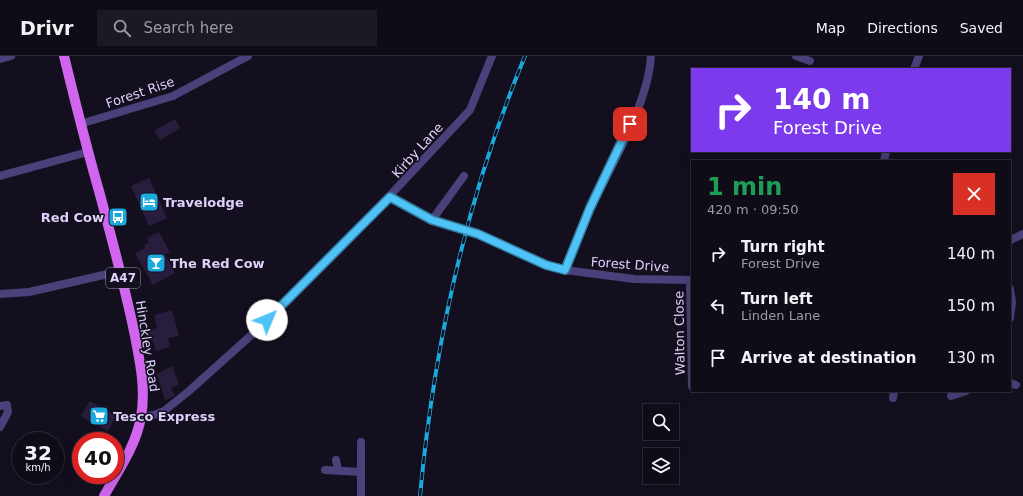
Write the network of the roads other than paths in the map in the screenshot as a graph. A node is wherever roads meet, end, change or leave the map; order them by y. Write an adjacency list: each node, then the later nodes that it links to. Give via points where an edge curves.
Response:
1 (11, 56): 8 (street)
2 (64, 56): 11 (main road, Hinckley Road / A47)
3 (248, 56): 11 (street, Forest Rise, via 173,96)
4 (492, 56): 15 (street, Kirby Lane, via 470,110)
5 (651, 56): 19 (street, via 650,71 637,110 590,208)
6 (796, 56): 9 (street)
7 (919, 56): 10 (street)
8 (0, 59)
9 (810, 61)
10 (914, 68)
11 (80, 124): 12 (main road, Hinckley Road / A47)
12 (88, 152): 13 (street); 20 (main road, Hinckley Road / A47)
13 (0, 176)
14 (464, 176): 16 (street)
15 (390, 197): 16 (street, Forest Drive); 28 (street, Kirby Lane, via 267,320 189,391 164,411)
16 (432, 220): 19 (street, Forest Drive, via 478,234 546,265)
17 (1023, 234): 18 (street)
18 (1011, 240)
19 (565, 270): 21 (street, Forest Drive, via 634,279)
20 (121, 271): 22 (street, via 29,292); 28 (main road, Hinckley Road / A47, via 142,380 144,400)
21 (691, 280)
22 (0, 294)
23 (1011, 296): 24 (street)
24 (1011, 310)
25 (963, 392): 26 (street)
26 (950, 396)
27 (0, 406): 29 (street, via 7,405 8,412)
28 (141, 417): 35 (main road, Hinckley Road / A47, via 132,446)
29 (0, 427)
30 (361, 442): 34 (street)
31 (336, 460): 33 (street)
32 (325, 470): 33 (street)
33 (338, 470): 34 (street)
34 (361, 472): 36 (street)
35 (104, 496)
36 (361, 496)

